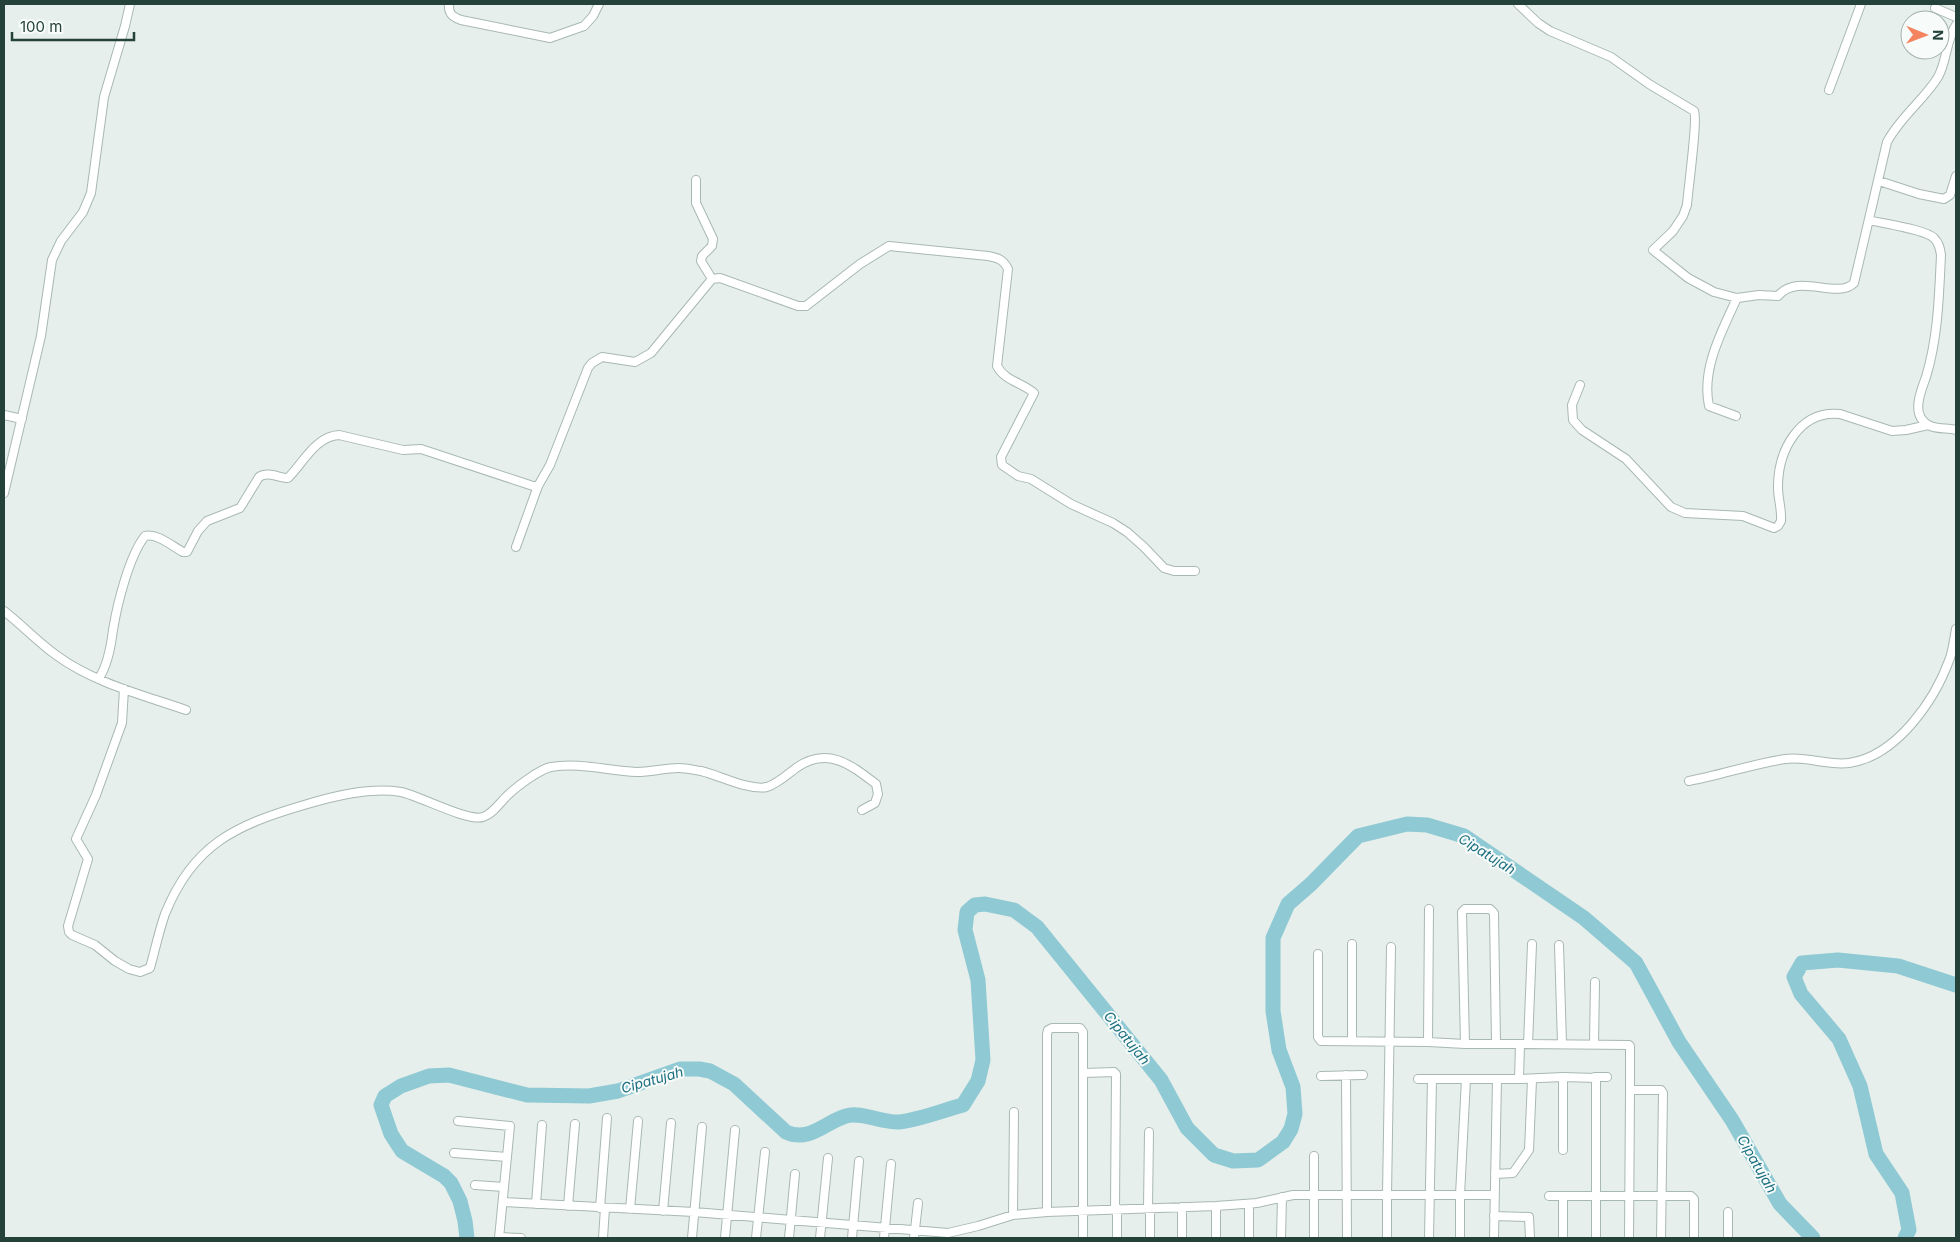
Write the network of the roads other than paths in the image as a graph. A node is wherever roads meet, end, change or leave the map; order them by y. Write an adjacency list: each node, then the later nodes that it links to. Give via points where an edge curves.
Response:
1 (130, 4): 19 (street, via 104,97 91,193 83,212 61,241 52,260 41,336)
2 (450, 4): 3 (street, via 453,17 461,20 550,38 584,26)
3 (599, 4)
4 (1518, 4): 15 (street, via 1550,31 1611,58 1694,111 1696,129 1687,205 1673,231 1653,250 1688,278 1714,292)
5 (1860, 4): 9 (street)
6 (1935, 8): 7 (street)
7 (1956, 16)
8 (1956, 25): 12 (street, via 1936,79 1898,122 1887,142)
9 (1829, 90)
10 (1956, 176): 12 (street, via 1950,195 1944,199)
11 (696, 180): 14 (street, via 696,203 713,240 701,261)
12 (1879, 181): 13 (street)
13 (1869, 220): 15 (street, via 1856,280 1851,286 1799,286 1784,290 1778,296); 20 (street, via 1925,233 1940,246 1938,316 1919,407 1920,416)
14 (712, 279): 24 (street, via 651,354 635,362 602,357 592,363 550,465); 27 (street, via 720,278 803,307 889,246 1001,259 1008,269 997,366 1008,379 1034,392 1001,458 1002,464 1018,476 1031,479 1071,504 1113,523 1127,532 1164,568)
15 (1737, 298): 18 (street, via 1715,350 1706,394 1709,406)
16 (1580, 385): 20 (street, via 1572,405 1573,420 1582,430 1626,459 1671,507 1692,514 1743,516 1774,528 1781,522 1778,487 1781,461 1792,435 1807,422 1832,413 1892,431)
17 (4, 415): 19 (street)
18 (1736, 416)
19 (22, 419): 23 (street)
20 (1928, 425): 21 (street)
21 (1956, 430)
22 (4, 453): 23 (street)
23 (13, 455): 25 (street)
24 (538, 486): 26 (street); 30 (street, via 420,449 403,450 338,435 326,438 288,478 262,474 240,508 207,521 198,530 187,552 158,538 145,536 121,592 104,669)
25 (4, 493)
26 (516, 547)
27 (1194, 572)
28 (4, 611): 30 (street, via 56,656)
29 (1956, 629): 33 (street, via 1949,659 1933,696 1897,739 1878,752 1846,764 1804,758 1784,760)
30 (99, 678): 31 (street)
31 (124, 689): 32 (street); 34 (street, via 122,723 96,795 76,838 88,858 68,926 72,935 95,945 129,969 140,972 150,968 165,914 181,884 206,850 226,835 266,816 330,797 401,792 472,818 483,817 509,793 549,767 584,765 638,772 680,768 752,787 768,787 803,763 821,757 854,766 876,784 878,794 874,804)
32 (186, 710)
33 (1689, 781)
34 (862, 810)
35 (1429, 909): 44 (street)
36 (1352, 944): 42 (street)
37 (1532, 944): 49 (street)
38 (1559, 945): 46 (street)
39 (1391, 947): 43 (street)
40 (1318, 954): 42 (street, via 1319,1039)
41 (1595, 982): 50 (street)
42 (1352, 1041): 43 (street)
43 (1389, 1042): 44 (street); 90 (street)
44 (1428, 1042): 47 (street)
45 (1496, 1043): 47 (street); 47 (street, via 1494,913 1490,909 1465,909 1462,912); 48 (street)
46 (1562, 1043): 49 (street); 50 (street)
47 (1465, 1044)
48 (1520, 1044): 49 (street); 62 (street)
49 (1528, 1044)
50 (1594, 1044): 64 (street, via 1630,1045)
51 (1083, 1073): 107 (street, via 1116,1074); 110 (street); 113 (street, via 1082,1030 1048,1030)
52 (1363, 1074): 53 (street)
53 (1346, 1075): 54 (street); 88 (street)
54 (1321, 1076)
55 (1564, 1077): 56 (street); 63 (street); 75 (street)
56 (1595, 1077): 57 (street); 97 (street)
57 (1607, 1077)
58 (1418, 1079): 59 (street)
59 (1432, 1079): 60 (street); 89 (street)
60 (1466, 1079): 61 (street); 91 (street)
61 (1497, 1079): 62 (street); 84 (street)
62 (1519, 1079): 63 (street)
63 (1532, 1080): 84 (street, via 1529,1152 1513,1173)
64 (1630, 1090): 93 (street); 94 (street, via 1663,1092)
65 (1014, 1112): 116 (street)
66 (607, 1118): 106 (street)
67 (458, 1121): 79 (street, via 510,1126)
68 (638, 1121): 109 (street)
69 (671, 1123): 111 (street)
70 (574, 1124): 103 (street)
71 (542, 1125): 101 (street)
72 (702, 1126): 112 (street)
73 (735, 1130): 115 (street)
74 (1150, 1132): 108 (street)
75 (1563, 1150)
76 (765, 1152): 118 (street)
77 (454, 1153): 79 (street)
78 (1314, 1156): 87 (street)
79 (507, 1158): 86 (street)
80 (828, 1158): 120 (street)
81 (859, 1161): 121 (street)
82 (892, 1164): 122 (street)
83 (795, 1174): 119 (street)
84 (1494, 1174): 92 (street)
85 (475, 1185): 86 (street)
86 (504, 1187): 99 (street)
87 (1314, 1194): 88 (street); 98 (street); 142 (street)
88 (1348, 1194): 90 (street); 143 (street)
89 (1429, 1194): 90 (street); 91 (street); 145 (street)
90 (1387, 1195): 144 (street)
91 (1460, 1195): 92 (street); 146 (street)
92 (1494, 1195): 117 (street)
93 (1629, 1195): 94 (street); 97 (street); 151 (street)
94 (1661, 1195): 152 (street); 153 (street, via 1693,1197)
95 (1549, 1196): 96 (street)
96 (1563, 1196): 97 (street); 149 (street)
97 (1596, 1196): 150 (street)
98 (1282, 1197): 102 (street); 141 (street)
99 (503, 1202): 101 (street); 125 (street)
100 (918, 1203): 123 (street)
101 (536, 1204): 103 (street)
102 (1249, 1204): 104 (street); 140 (street)
103 (568, 1206): 106 (street)
104 (1216, 1206): 105 (street); 139 (street)
105 (1182, 1207): 108 (street); 138 (street)
106 (603, 1208): 109 (street); 127 (street)
107 (1116, 1208): 108 (street); 110 (street); 136 (street)
108 (1149, 1208): 137 (street)
109 (630, 1209): 111 (street)
110 (1083, 1210): 113 (street); 135 (street)
111 (663, 1211): 112 (street)
112 (694, 1212): 115 (street); 128 (street)
113 (1047, 1212): 116 (street)
114 (1728, 1212): 154 (street)
115 (727, 1215): 118 (street); 129 (street)
116 (1013, 1215): 124 (street)
117 (1494, 1216): 147 (street); 148 (street, via 1529,1217)
118 (758, 1218): 119 (street); 130 (street)
119 (791, 1220): 120 (street); 131 (street)
120 (822, 1223): 121 (street); 132 (street)
121 (853, 1225): 122 (street); 133 (street)
122 (885, 1228): 123 (street); 134 (street)
123 (915, 1234): 124 (street)
124 (947, 1236)
125 (499, 1237): 126 (street)
126 (521, 1238)
127 (602, 1238)
128 (692, 1238)
129 (725, 1238)
130 (756, 1238)
131 (789, 1238)
132 (820, 1238)
133 (852, 1238)
134 (884, 1238)
135 (1083, 1238)
136 (1117, 1238)
137 (1150, 1238)
138 (1182, 1238)
139 (1216, 1238)
140 (1248, 1238)
141 (1281, 1238)
142 (1314, 1238)
143 (1348, 1238)
144 (1387, 1238)
145 (1429, 1238)
146 (1460, 1238)
147 (1494, 1238)
148 (1530, 1238)
149 (1563, 1238)
150 (1596, 1238)
151 (1629, 1238)
152 (1661, 1238)
153 (1694, 1238)
154 (1728, 1238)

